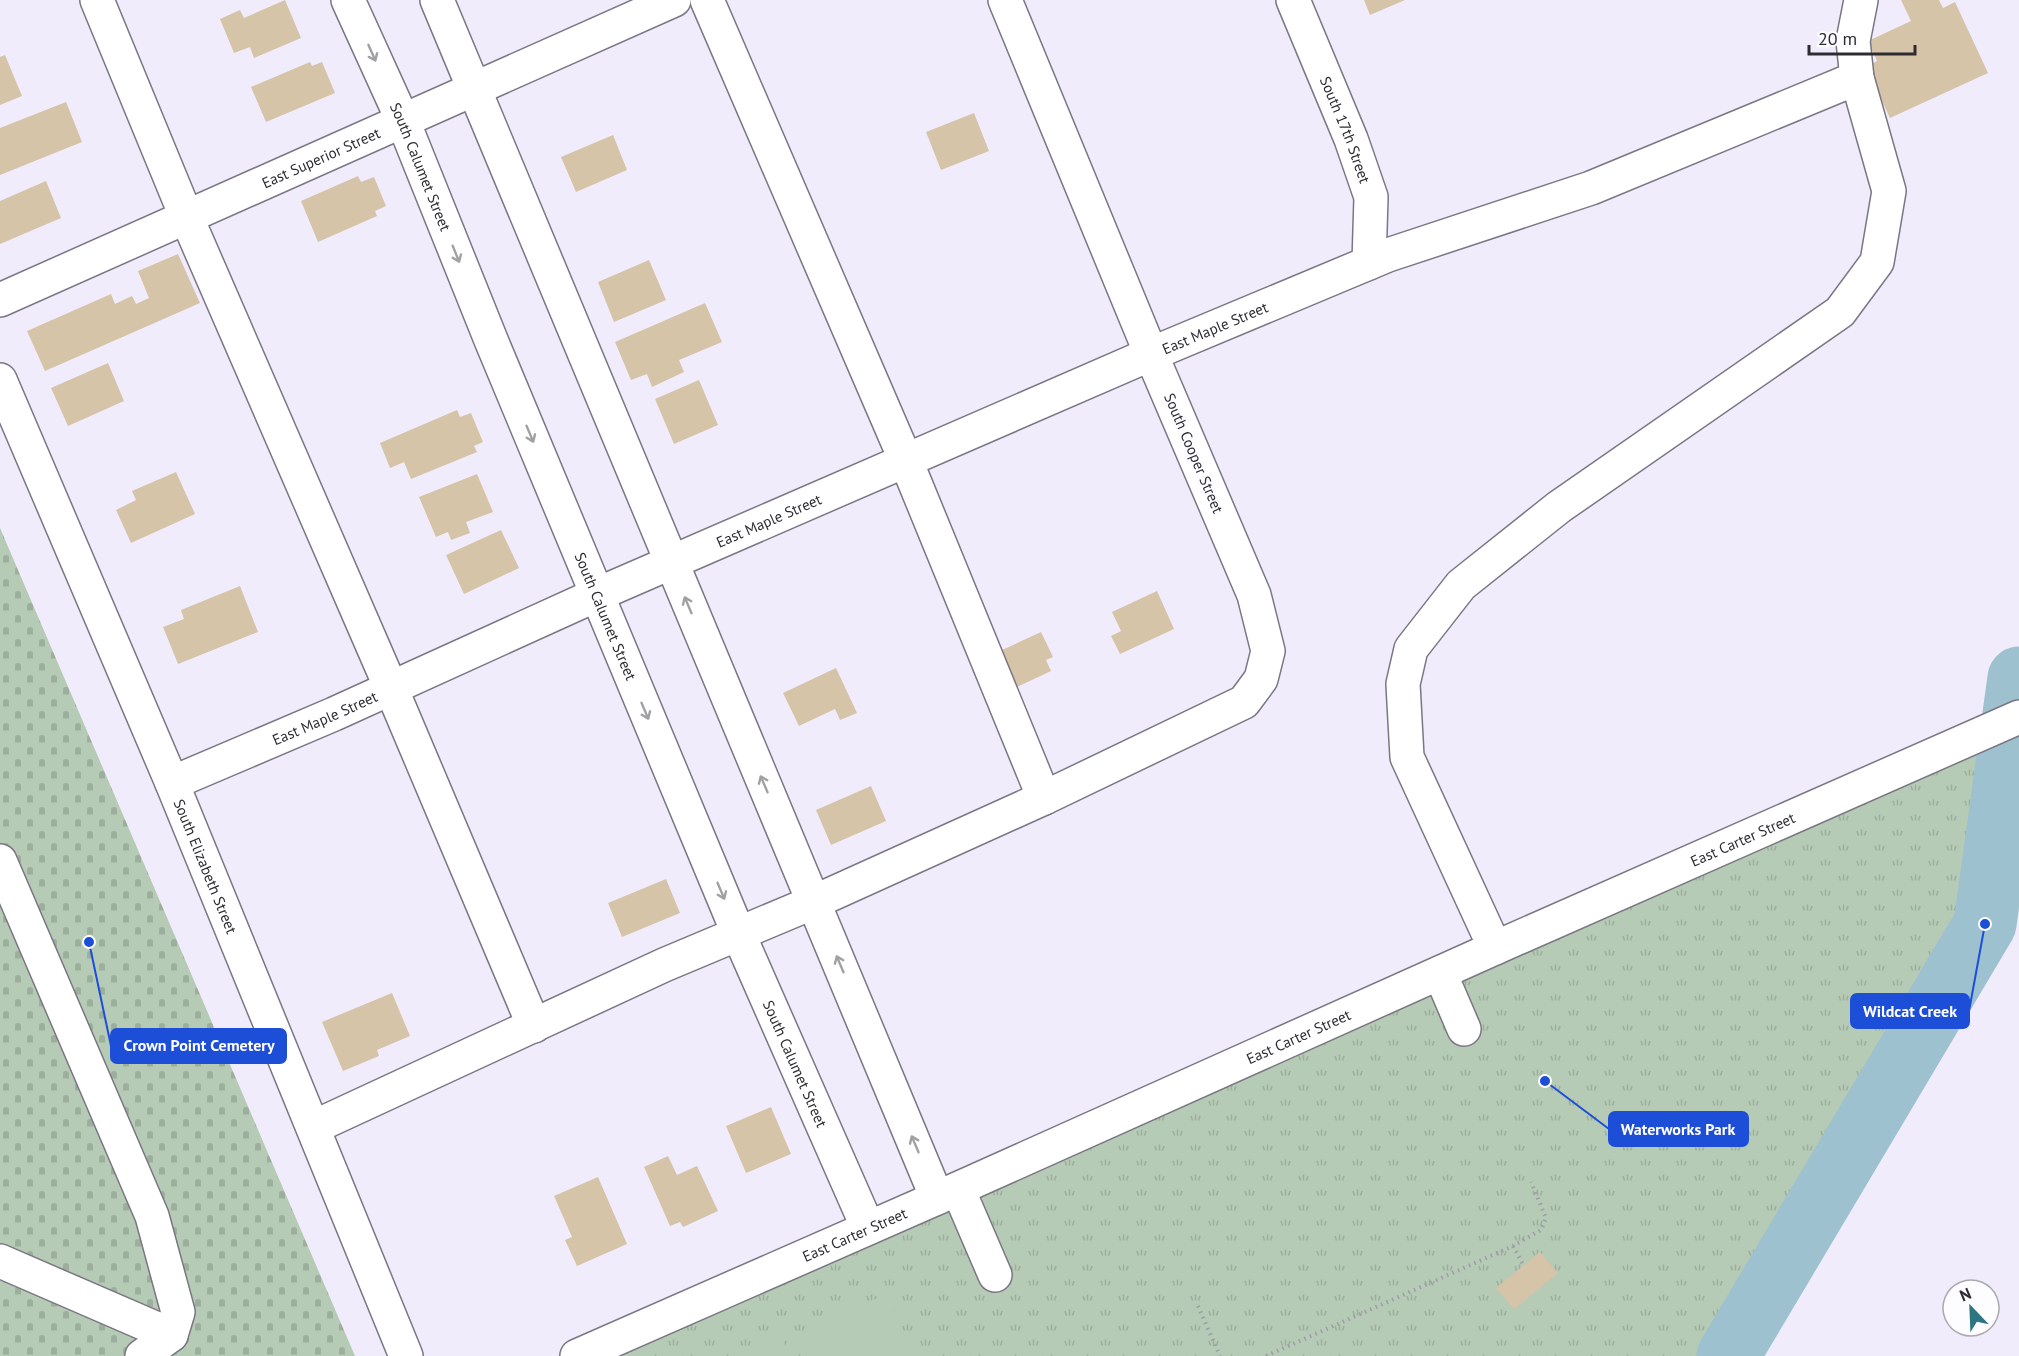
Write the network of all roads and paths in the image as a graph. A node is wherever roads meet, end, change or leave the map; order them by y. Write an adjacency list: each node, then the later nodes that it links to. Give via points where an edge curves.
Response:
1 (97, 0): 12 (street)
2 (348, 0): 11 (street, South Calumet Street, one-way to 11)
3 (437, 0): 10 (street)
4 (674, 0): 10 (street, East Superior Street)
5 (707, 0): 17 (street)
6 (1005, 0): 15 (street, South Cooper Street)
7 (1293, 0): 13 (street, South 17th Street, via 1371,197)
8 (1860, 0): 9 (street, via 1853,41)
9 (1857, 78): 13 (street, East Maple Street, via 1591,188); 27 (street, via 1889,191 1877,262 1858,290 1840,312 1560,507 1461,585 1411,650 1402,684 1407,757)
10 (473, 91): 11 (street, East Superior Street); 18 (street)
11 (403, 121): 12 (street, East Superior Street); 19 (street, South Calumet Street, one-way to 19)
12 (186, 216): 14 (street, East Superior Street); 20 (street)
13 (1369, 263): 15 (street, East Maple Street)
14 (0, 300)
15 (1152, 354): 17 (street, East Maple Street); 23 (street, South Cooper Street, via 1254,595 1268,651 1261,679 1244,702)
16 (0, 380): 22 (street, South Elizabeth Street)
17 (906, 461): 18 (street, East Maple Street); 23 (street)
18 (670, 563): 19 (street, East Maple Street); 25 (street, one-way to 18)
19 (596, 595): 20 (street, East Maple Street); 26 (street, South Calumet Street, one-way to 26)
20 (391, 688): 22 (street, East Maple Street); 29 (street)
21 (2019, 717): 27 (street, East Carter Street)
22 (172, 783): 31 (street, South Elizabeth Street)
23 (1044, 798): 25 (street, South Cooper Street)
24 (0, 861): 40 (street, via 152,1216 178,1312)
25 (814, 902): 26 (street, South Cooper Street); 33 (street, one-way to 25)
26 (740, 934): 29 (street, South Cooper Street); 34 (street, South Calumet Street)
27 (1495, 948): 28 (street, East Carter Street)
28 (1440, 973): 30 (street); 33 (street, East Carter Street)
29 (534, 1026): 31 (street, South Cooper Street)
30 (1464, 1029)
31 (314, 1127): 42 (street, South Elizabeth Street)
32 (1531, 1182): 35 (path, via 1546,1218 1541,1230)
33 (947, 1193): 34 (street, East Carter Street); 38 (street)
34 (868, 1228): 43 (street, East Carter Street)
35 (1514, 1246): 37 (path); 45 (path)
36 (0, 1261): 40 (street)
37 (1524, 1266)
38 (995, 1275)
39 (1198, 1306): 44 (path)
40 (171, 1335): 41 (street)
41 (142, 1356)
42 (406, 1356)
43 (577, 1356)
44 (1220, 1356)
45 (1266, 1356)

